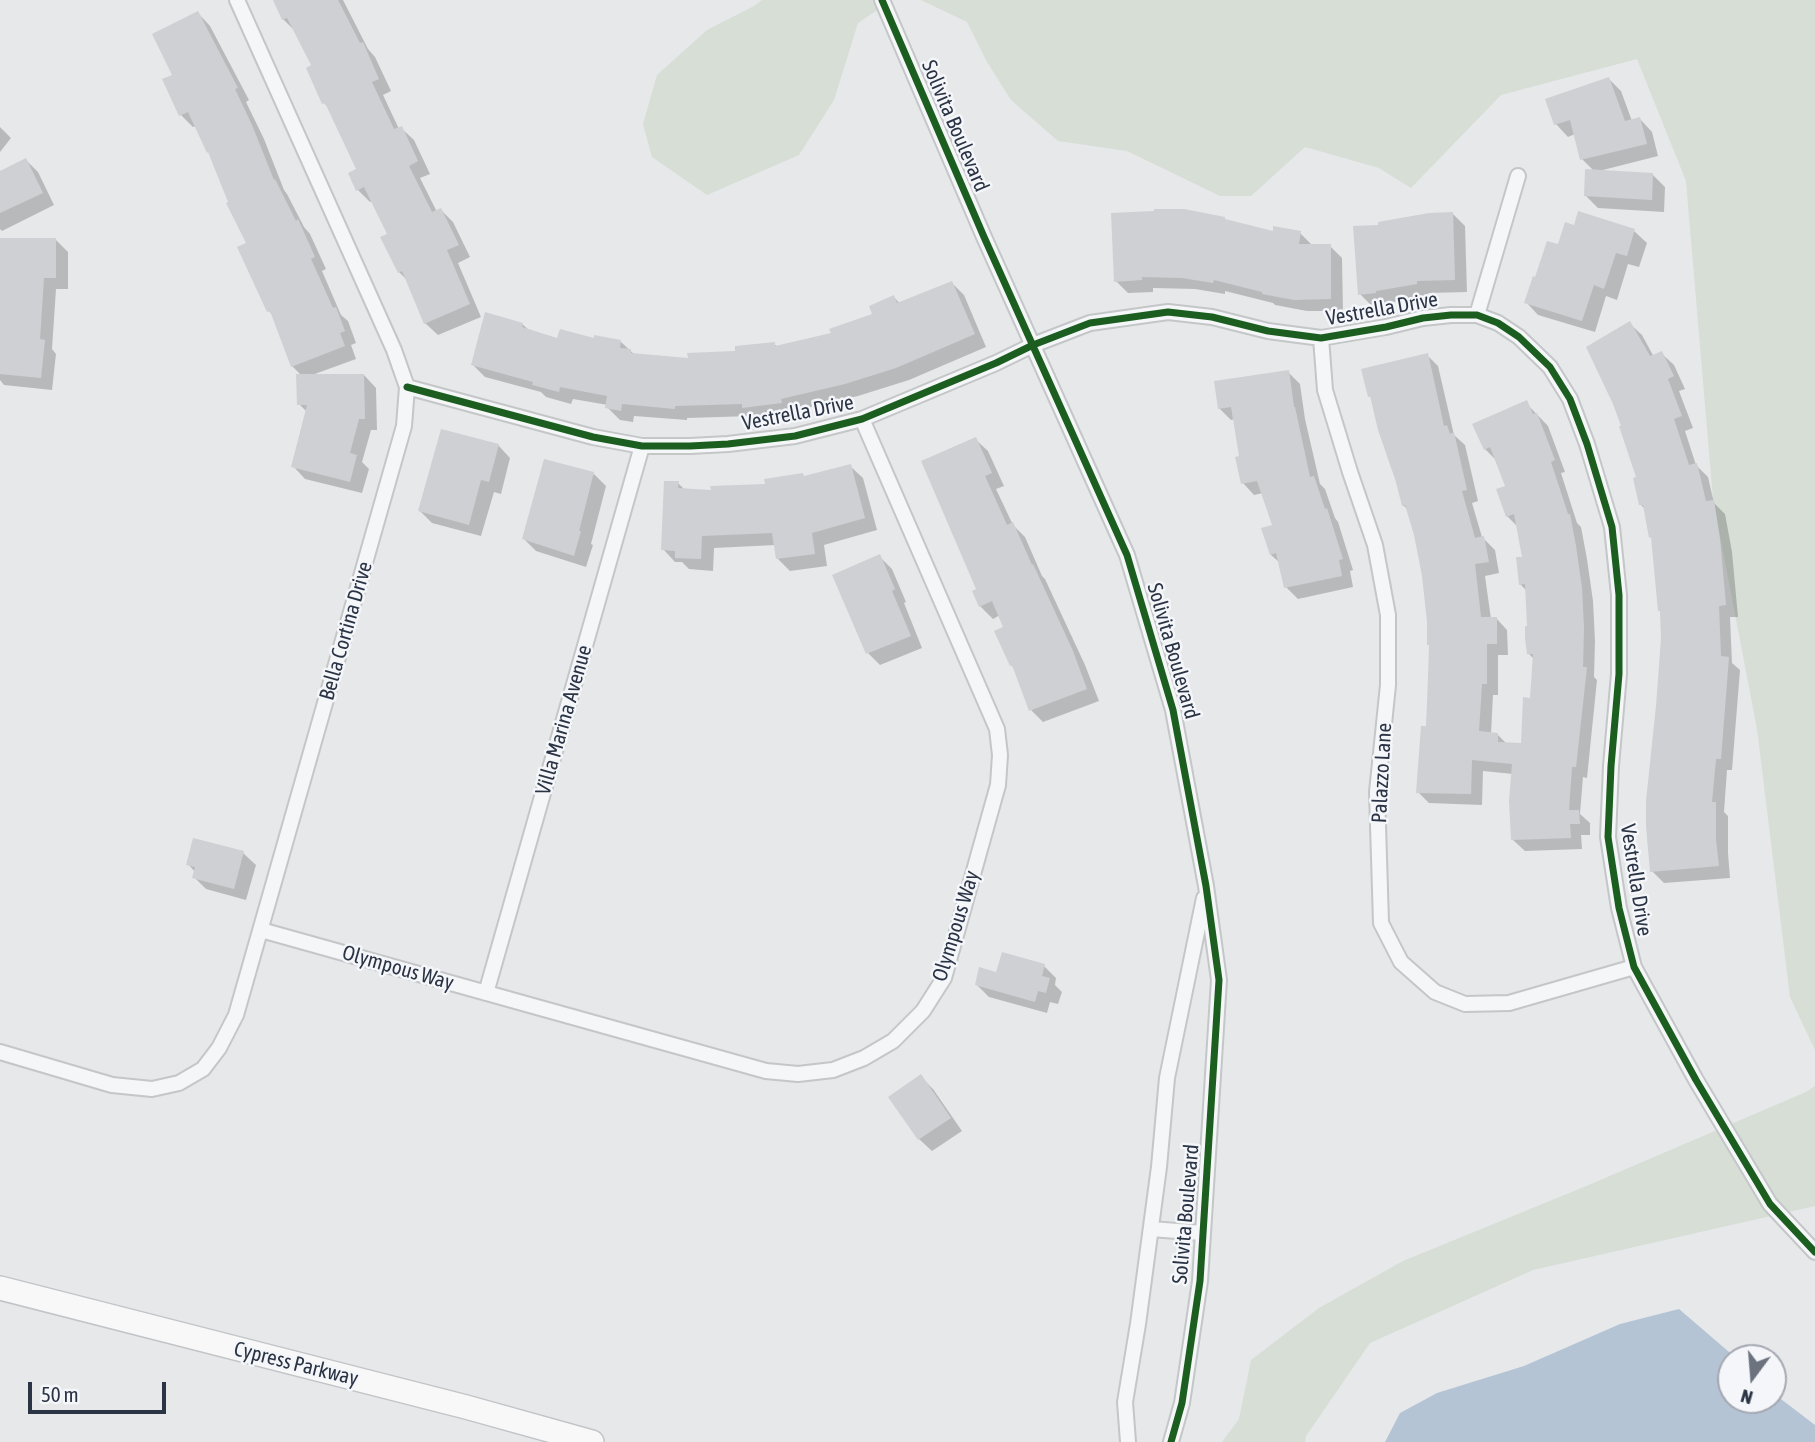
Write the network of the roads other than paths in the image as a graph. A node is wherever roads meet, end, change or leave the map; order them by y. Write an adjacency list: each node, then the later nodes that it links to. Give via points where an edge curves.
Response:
1 (237, 0): 7 (street, Bella Cortina Drive)
2 (882, 0): 6 (street, Solivita Boulevard)
3 (1518, 176): 4 (street)
4 (1477, 315): 5 (street, Vestrella Drive, via 1423,318); 12 (street, Vestrella Drive, via 1520,337 1550,368 1570,399 1612,527 1619,595 1619,674 1608,837)
5 (1321, 338): 6 (street, Vestrella Drive, via 1168,312 1090,323); 12 (street, Palazzo Lane, via 1325,390 1375,545 1388,615 1388,685 1377,792 1381,923 1401,962 1435,992 1465,1004 1509,1003)
6 (1033, 345): 8 (street, Vestrella Drive); 10 (street, Solivita Boulevard, via 1127,555 1173,710)
7 (407, 387): 9 (street, Vestrella Drive); 11 (street, Bella Cortina Drive, via 404,426)
8 (862, 419): 9 (street, Vestrella Drive, via 795,436); 13 (street, Olympous Way, via 997,729 1000,755 998,785 944,978 923,1011 893,1041 864,1058 833,1070 798,1073 766,1071)
9 (642, 446): 13 (street, Villa Marina Avenue)
10 (1206, 886): 15 (street, Solivita Boulevard, via 1167,1078); 16 (street, Solivita Boulevard, via 1219,980)
11 (261, 930): 13 (street, Olympous Way); 14 (street, Bella Cortina Drive, via 236,1015 219,1048 203,1069 179,1083 152,1089 112,1085)
12 (1634, 967): 17 (street, Vestrella Drive, via 1770,1204)
13 (486, 993)
14 (0, 1052)
15 (1151, 1229): 16 (street); 20 (street, Solivita Boulevard, via 1125,1402)
16 (1203, 1233): 21 (street, Solivita Boulevard, via 1184,1389)
17 (1815, 1252)
18 (1, 1291): 19 (main road, Cypress Parkway)
19 (592, 1442)
20 (1128, 1442)
21 (1171, 1442)

